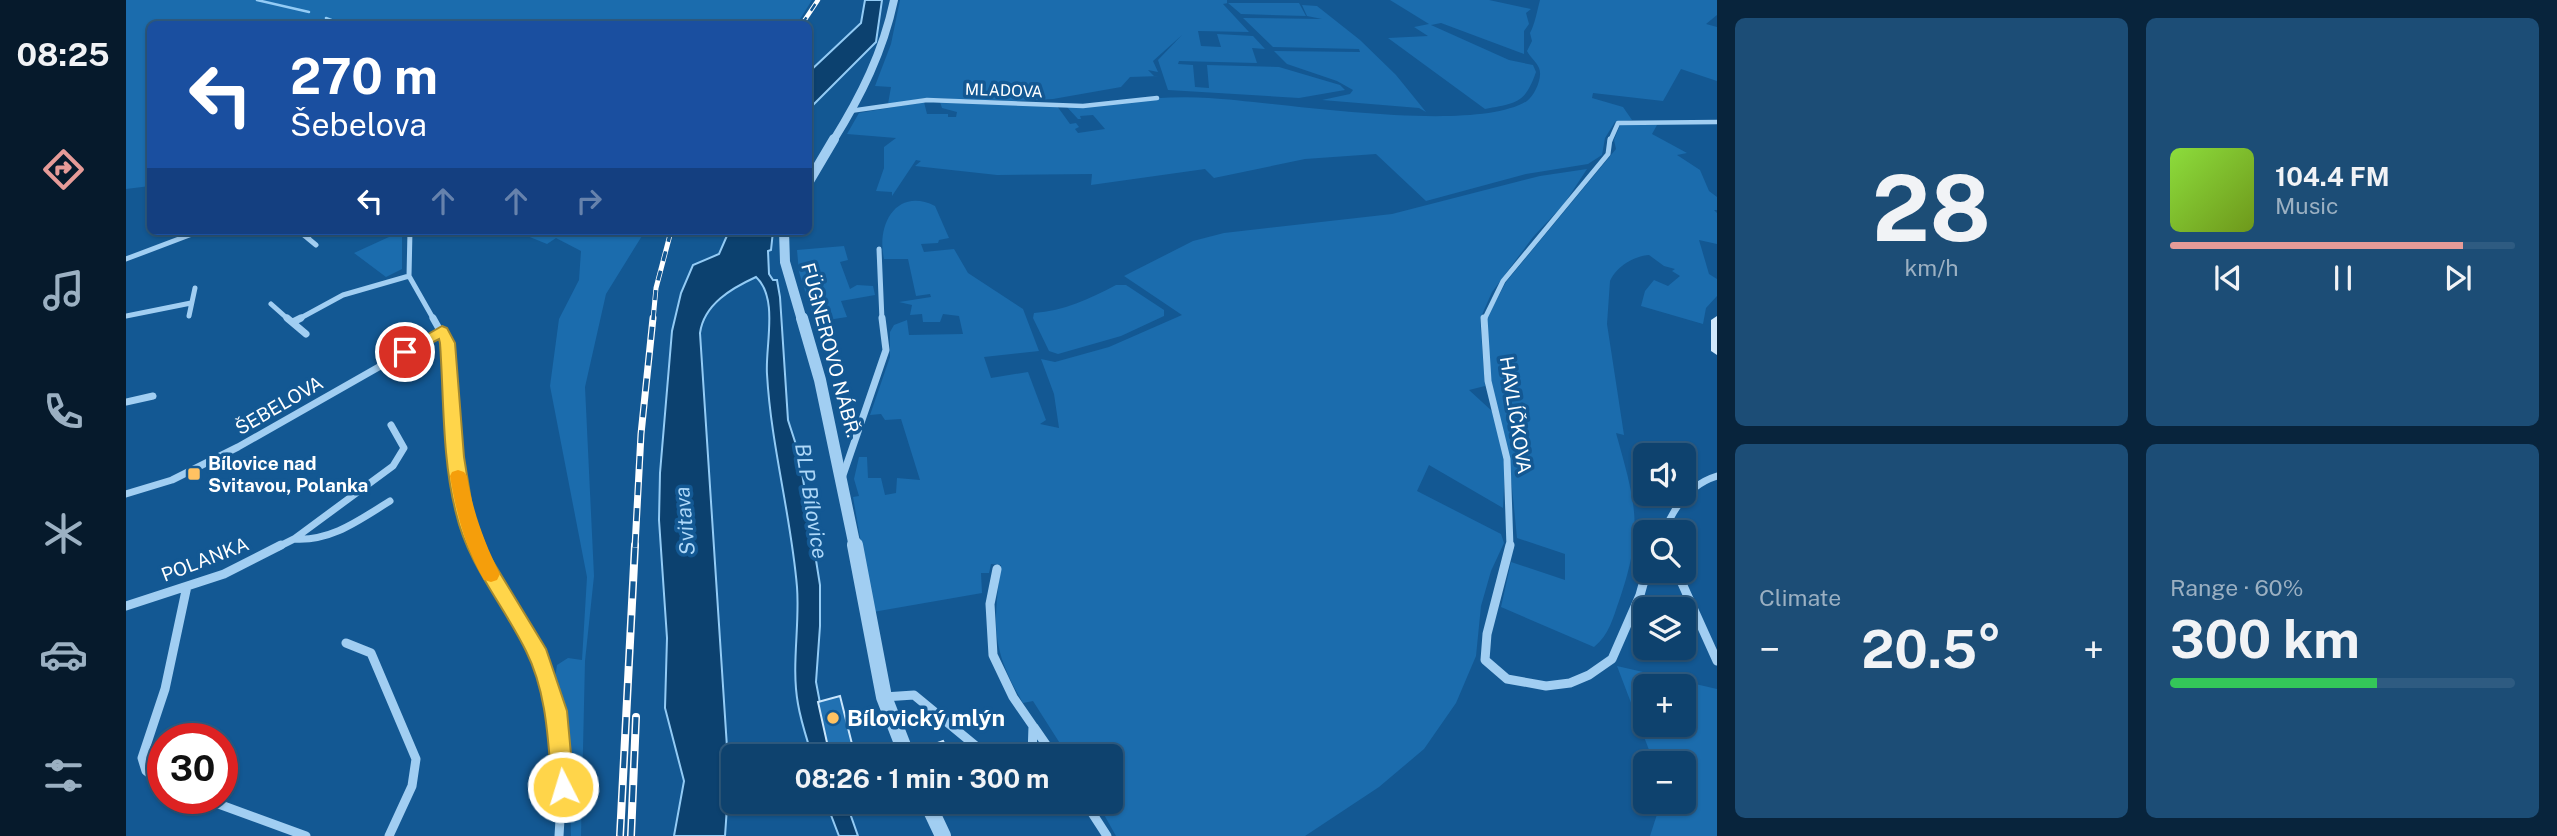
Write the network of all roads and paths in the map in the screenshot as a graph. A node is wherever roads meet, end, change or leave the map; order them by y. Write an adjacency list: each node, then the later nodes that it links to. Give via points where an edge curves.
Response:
1 (894, 0): 3 (street, via 885,43)
2 (1157, 98): 3 (street, MLADOVA, via 1083,106 927,100)
3 (850, 111): 5 (street)
4 (1717, 122): 36 (street, HAVLÍČKOVA, via 1618,123 1608,154 1503,281 1483,321 1488,381 1507,459 1511,542 1486,634 1485,660 1507,679 1546,686 1589,675 1612,659)
5 (812, 176)
6 (189, 235): 14 (street)
7 (304, 235): 11 (street)
8 (310, 235): 11 (street)
9 (410, 235): 15 (street)
10 (783, 235): 30 (street, FÜGNEROVO NÁBŘ., via 785,262 820,380)
11 (306, 237): 12 (street)
12 (316, 245)
13 (879, 249): 30 (street, FÜGNEROVO NÁBŘ., via 886,350)
14 (126, 259)
15 (409, 276): 22 (street, via 343,295); 23 (street)
16 (195, 288): 17 (street)
17 (191, 303): 19 (street); 20 (street)
18 (271, 304): 22 (street)
19 (126, 316)
20 (189, 316)
21 (1717, 320): 25 (main road)
22 (293, 322): 24 (street)
23 (442, 331): 31 (street, ŠEBELOVA, via 238,447 172,480); 56 (street, via 447,343 464,513 481,558 536,649 556,711 563,787)
24 (306, 334)
25 (1717, 351)
26 (153, 396): 27 (street)
27 (126, 402)
28 (391, 425): 34 (street, POLANKA, via 404,448 393,466)
29 (1717, 476): 33 (street, via 1693,487)
30 (842, 479): 42 (street, FÜGNEROVO NÁBŘ.)
31 (126, 494)
32 (390, 501): 34 (street, POLANKA, via 332,536)
33 (1668, 520)
34 (294, 539): 38 (street, POLANKA)
35 (997, 569): 44 (street, via 990,604 993,655)
36 (1643, 583)
37 (1682, 583): 41 (street)
38 (187, 586): 39 (street, POLANKA); 43 (street)
39 (126, 606)
40 (346, 643): 55 (street, via 371,653 416,759 412,786)
41 (1717, 661)
42 (884, 697): 46 (street, FÜGNEROVO NÁBŘ.); 47 (street, via 914,695)
43 (154, 723)
44 (1033, 726): 48 (street); 49 (street)
45 (147, 743): 50 (street, via 142,758)
46 (902, 744)
47 (975, 744)
48 (1032, 744)
49 (1046, 744)
50 (147, 772)
51 (238, 811): 54 (street)
52 (933, 814): 57 (street)
53 (1093, 814): 58 (street)
54 (306, 836)
55 (389, 836)
56 (559, 836)
57 (943, 836)
58 (1107, 836)

